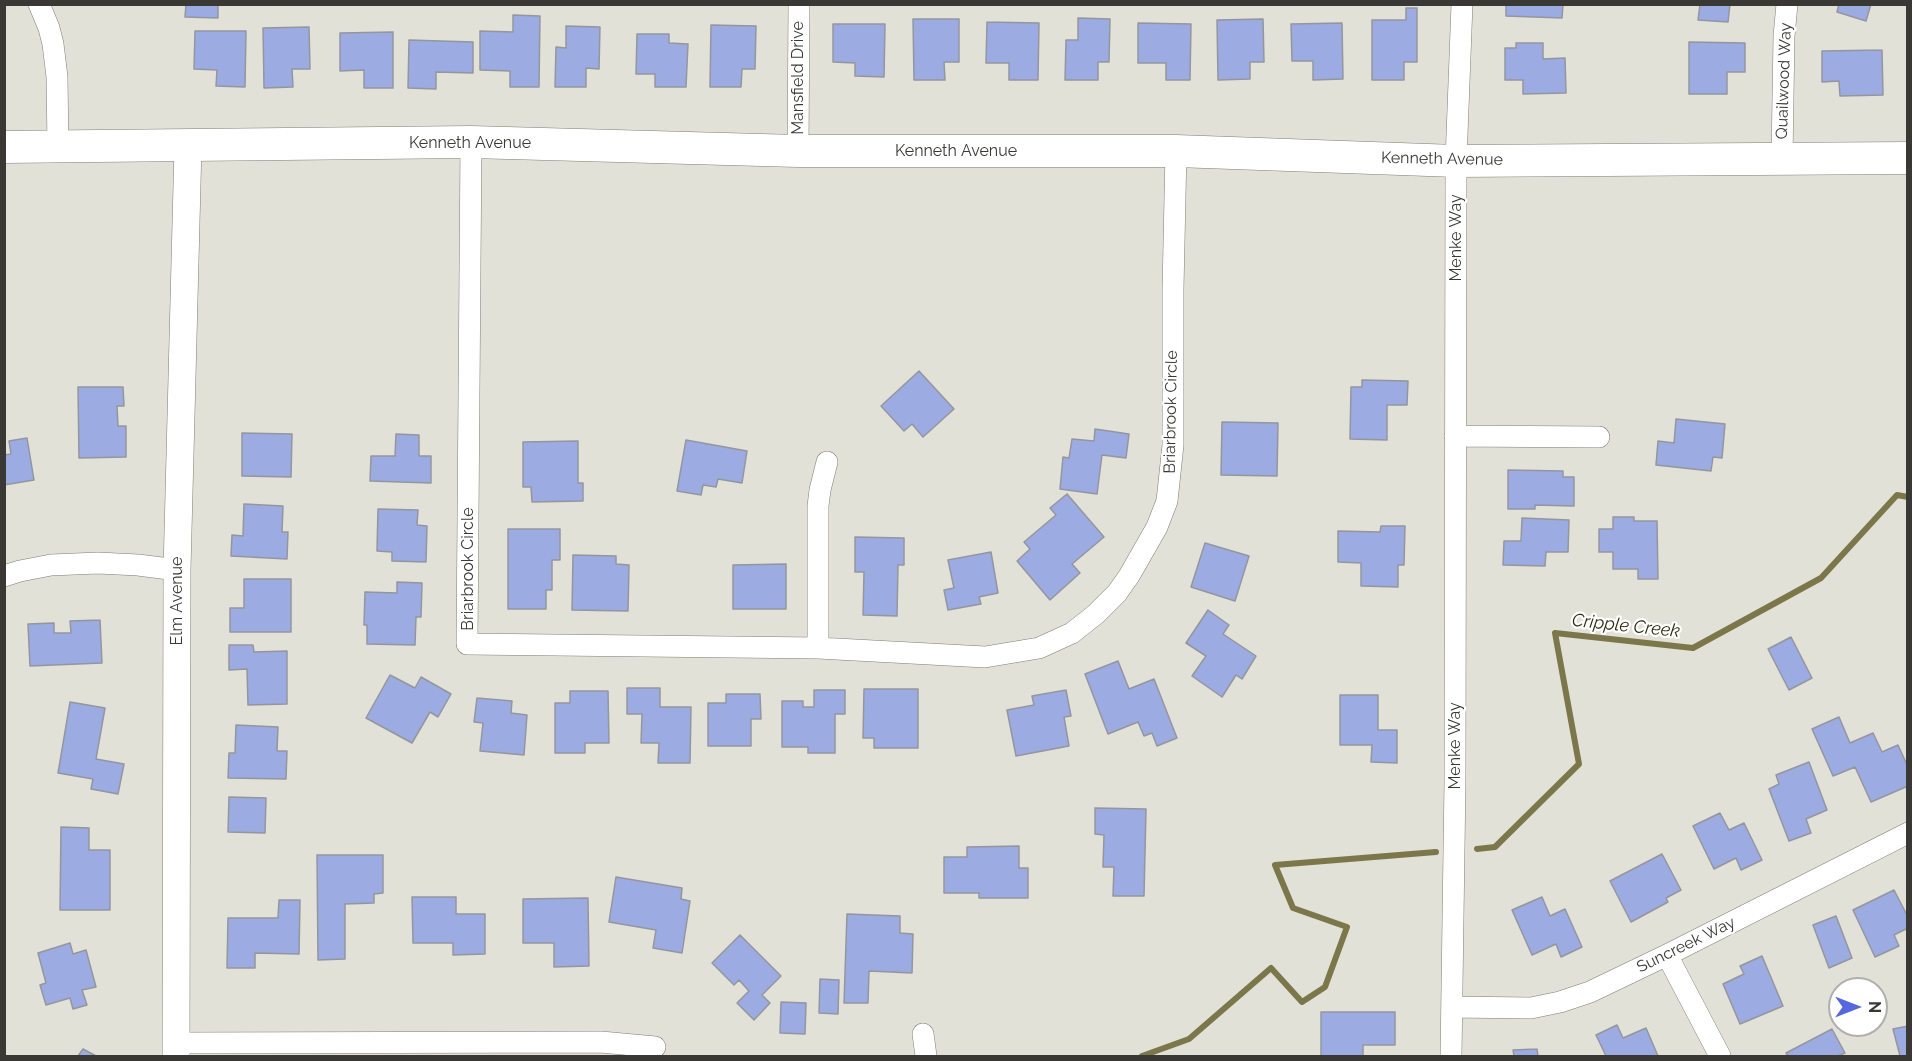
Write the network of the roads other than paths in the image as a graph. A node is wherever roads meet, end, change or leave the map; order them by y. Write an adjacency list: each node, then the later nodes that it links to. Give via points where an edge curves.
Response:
1 (39, 4): 8 (street, via 53,44)
2 (799, 4): 9 (street, Mansfield Drive)
3 (1461, 4): 13 (street, Menke Way)
4 (1786, 4): 11 (street, Quailwood Way)
5 (471, 142): 6 (main road, Kenneth Avenue); 9 (main road, Kenneth Avenue); 19 (street, Briarbrook Circle, via 467,644)
6 (188, 146): 8 (main road, Kenneth Avenue); 17 (street, Elm Avenue)
7 (4, 147): 8 (main road, Kenneth Avenue)
8 (58, 148)
9 (798, 151): 10 (main road, Kenneth Avenue)
10 (1176, 152): 13 (main road, Kenneth Avenue); 19 (street, Briarbrook Circle, via 1173,445 1167,501 1157,527 1117,593 1072,633 1039,648 985,657)
11 (1782, 158): 12 (main road, Kenneth Avenue); 13 (main road, Kenneth Avenue)
12 (1908, 158)
13 (1456, 161): 14 (street, Menke Way)
14 (1455, 436): 15 (street); 22 (street, Menke Way)
15 (1599, 437)
16 (828, 462): 19 (street, via 818,506)
17 (177, 570): 18 (street, via 98,563 51,565); 25 (street, Elm Avenue)
18 (4, 576)
19 (819, 648)
20 (1908, 833): 21 (street, Suncreek Way)
21 (1667, 955): 22 (street, Suncreek Way, via 1560,1002 1531,1008); 28 (street)
22 (1452, 1007): 27 (street, Menke Way)
23 (923, 1034): 26 (street)
24 (655, 1047): 25 (street, via 601,1042)
25 (176, 1050)
26 (926, 1056)
27 (1451, 1056)
28 (1720, 1056)

